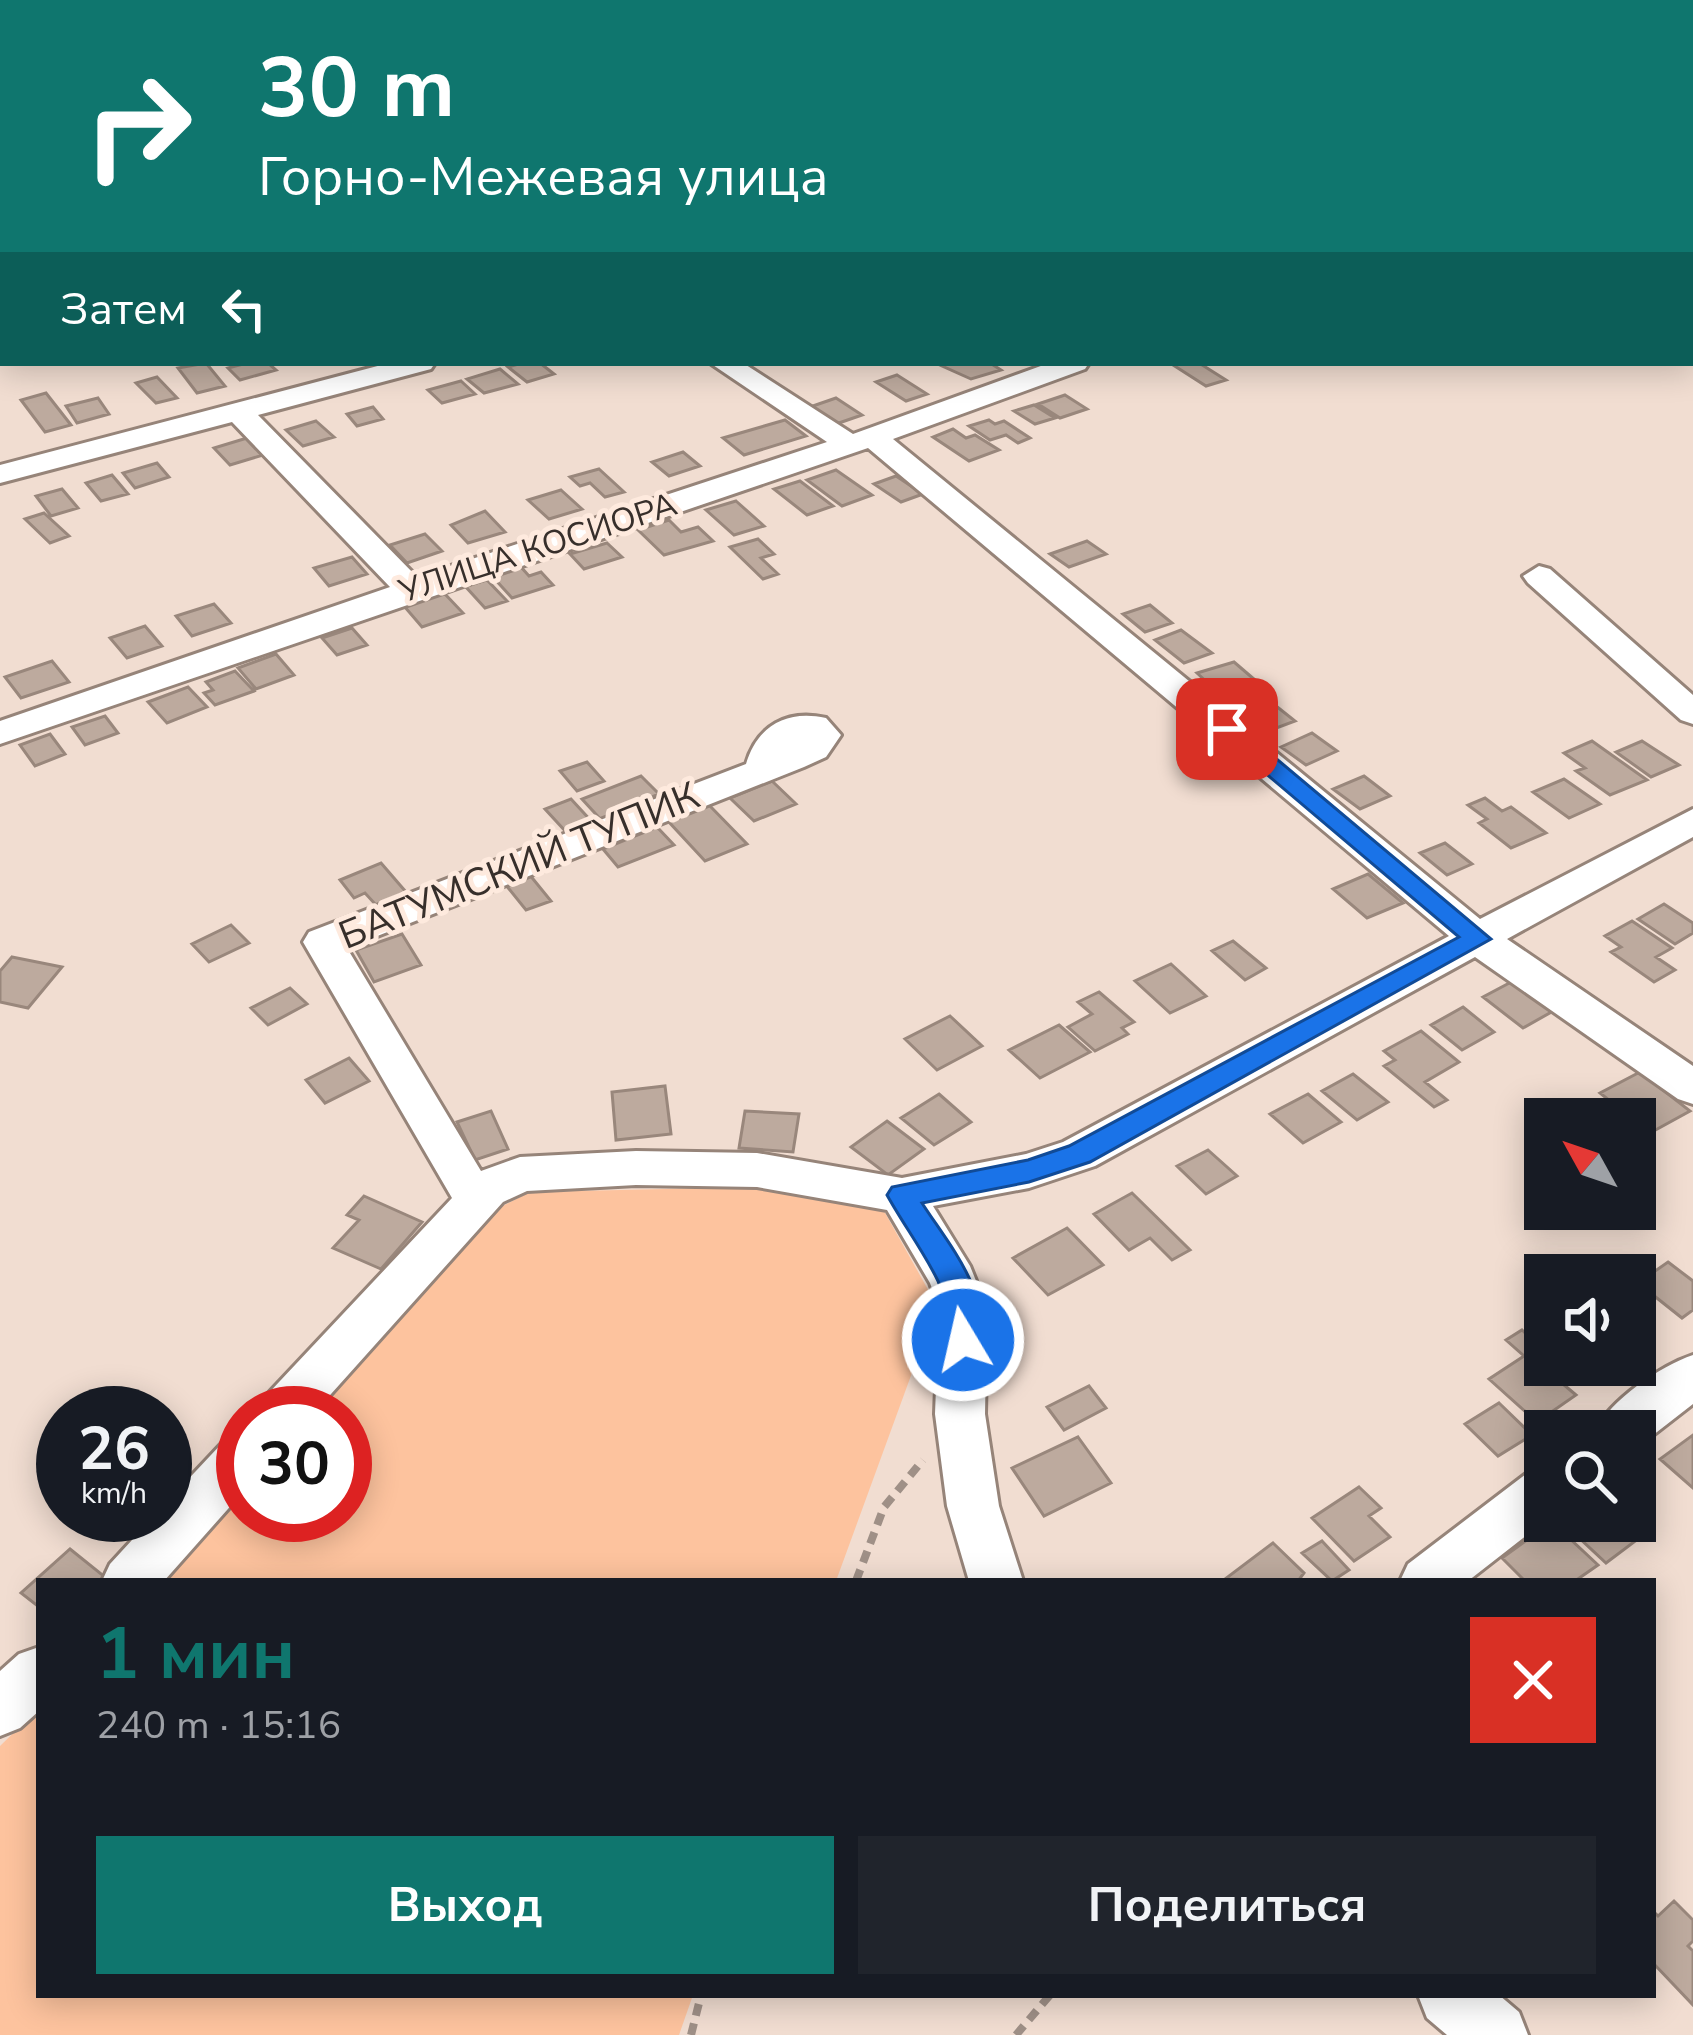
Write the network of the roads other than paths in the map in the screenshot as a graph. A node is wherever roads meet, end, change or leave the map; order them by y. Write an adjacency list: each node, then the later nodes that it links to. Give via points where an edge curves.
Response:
1 (410, 366): 4 (street)
2 (729, 366): 5 (street)
3 (1068, 366): 5 (street, УЛИЦА КОСИОРА)
4 (238, 412): 6 (street); 8 (street)
5 (860, 441): 8 (street, УЛИЦА КОСИОРА); 13 (street)
6 (0, 474)
7 (1539, 576): 9 (street)
8 (411, 590): 10 (street, УЛИЦА КОСИОРА)
9 (1693, 713)
10 (0, 734)
11 (778, 762): 15 (street, БАТУМСКИЙ ТУПИК, via 323,942 466,1185)
12 (1693, 820): 13 (street)
13 (1478, 939): 14 (street); 16 (street, via 1079,1154)
14 (1693, 1088)
15 (487, 1190): 16 (street, via 520,1174 636,1168 757,1170); 18 (street)
16 (902, 1195): 23 (street, via 963,1307 961,1414 973,1506)
17 (1693, 1376): 19 (street)
18 (307, 1386)
19 (1649, 1410)
20 (216, 1486): 22 (street)
21 (1524, 1506): 24 (street)
22 (132, 1578)
23 (995, 1578)
24 (1431, 1578)
25 (36, 1675): 26 (street)
26 (0, 1709)
27 (1453, 1998): 28 (street)
28 (1496, 2035)

